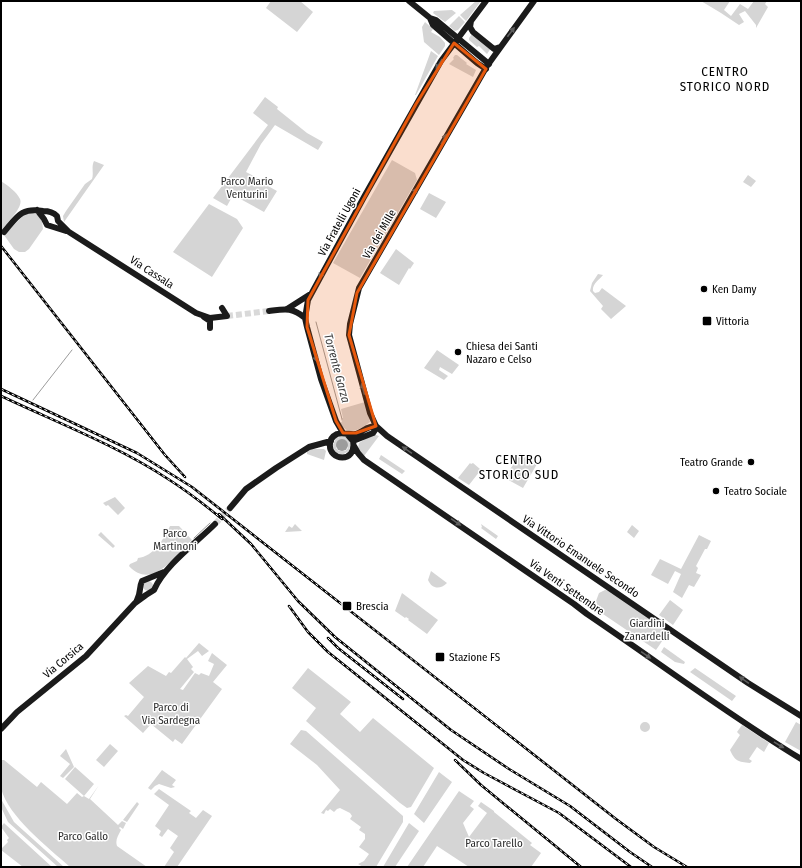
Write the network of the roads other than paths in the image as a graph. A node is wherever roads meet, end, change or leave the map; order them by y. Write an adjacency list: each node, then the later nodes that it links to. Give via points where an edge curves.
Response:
1 (409, 1): 4 (main road)
2 (486, 1): 5 (main road, Via Fratelli Ugoni)
3 (534, 1): 8 (main road, Via dei Mille, one-way to 3)
4 (429, 17): 6 (main road); 7 (main road, via 432,25)
5 (472, 20): 6 (main road, Via Fratelli Ugoni); 8 (main road, via 472,32 494,49)
6 (458, 38): 7 (main road, Via Fratelli Ugoni); 9 (main road)
7 (454, 43): 9 (main road); 15 (main road, Via Fratelli Ugoni, one-way to 15, via 416,104)
8 (500, 47): 9 (main road, Via dei Mille)
9 (487, 66): 23 (main road, Via dei Mille, one-way to 9, via 370,413 350,335 357,293)
10 (37, 210): 11 (main road); 12 (main road, Via Cassala); 14 (main road, via 23,212)
11 (50, 213): 12 (main road); 13 (main road, Via Cassala, via 57,216)
12 (44, 219): 13 (main road, Via Cassala, via 47,225)
13 (55, 224): 19 (main road, Via Cassala)
14 (4, 232)
15 (310, 294): 17 (main road); 20 (main road, Via Fratelli Ugoni)
16 (222, 308): 19 (main road, via 227,316)
17 (287, 309): 18 (main road); 20 (main road)
18 (269, 311)
19 (203, 316): 21 (main road, via 210,321)
20 (305, 318): 22 (main road, Via Fratelli Ugoni, one-way to 22, via 321,379)
21 (210, 328)
22 (337, 423): 24 (main road, Via Fratelli Ugoni); 25 (main road, Via Fratelli Ugoni)
23 (377, 427): 24 (main road, via 370,426 356,434); 27 (main road); 40 (main road, Via Vittorio Emanuele Secondo, one-way to 23, via 393,441)
24 (345, 434): 25 (main road); 27 (main road)
25 (335, 436): 26 (main road)
26 (330, 441): 28 (main road); 29 (main road)
27 (354, 444): 30 (main road, via 352,453); 31 (main road, Via Venti Settembre)
28 (310, 447): 29 (main road, via 325,448); 32 (main road, via 256,481)
29 (332, 452): 30 (main road, via 339,457)
30 (348, 456): 31 (main road, Via Venti Settembre)
31 (364, 460): 42 (main road, Via Venti Settembre, one-way to 42)
32 (230, 508)
33 (216, 524): 34 (main road, Via Corsica)
34 (166, 571): 35 (main road, Via Corsica); 36 (main road, Via Corsica)
35 (149, 578): 36 (main road); 37 (main road, Via Corsica, via 142,581)
36 (156, 585): 38 (main road, Via Corsica)
37 (141, 589): 38 (main road); 39 (main road, Via Corsica)
38 (149, 593): 39 (main road, Via Corsica)
39 (135, 604): 41 (main road, Via Corsica, via 86,656 17,712)
40 (801, 716)
41 (1, 729)
42 (801, 759)

